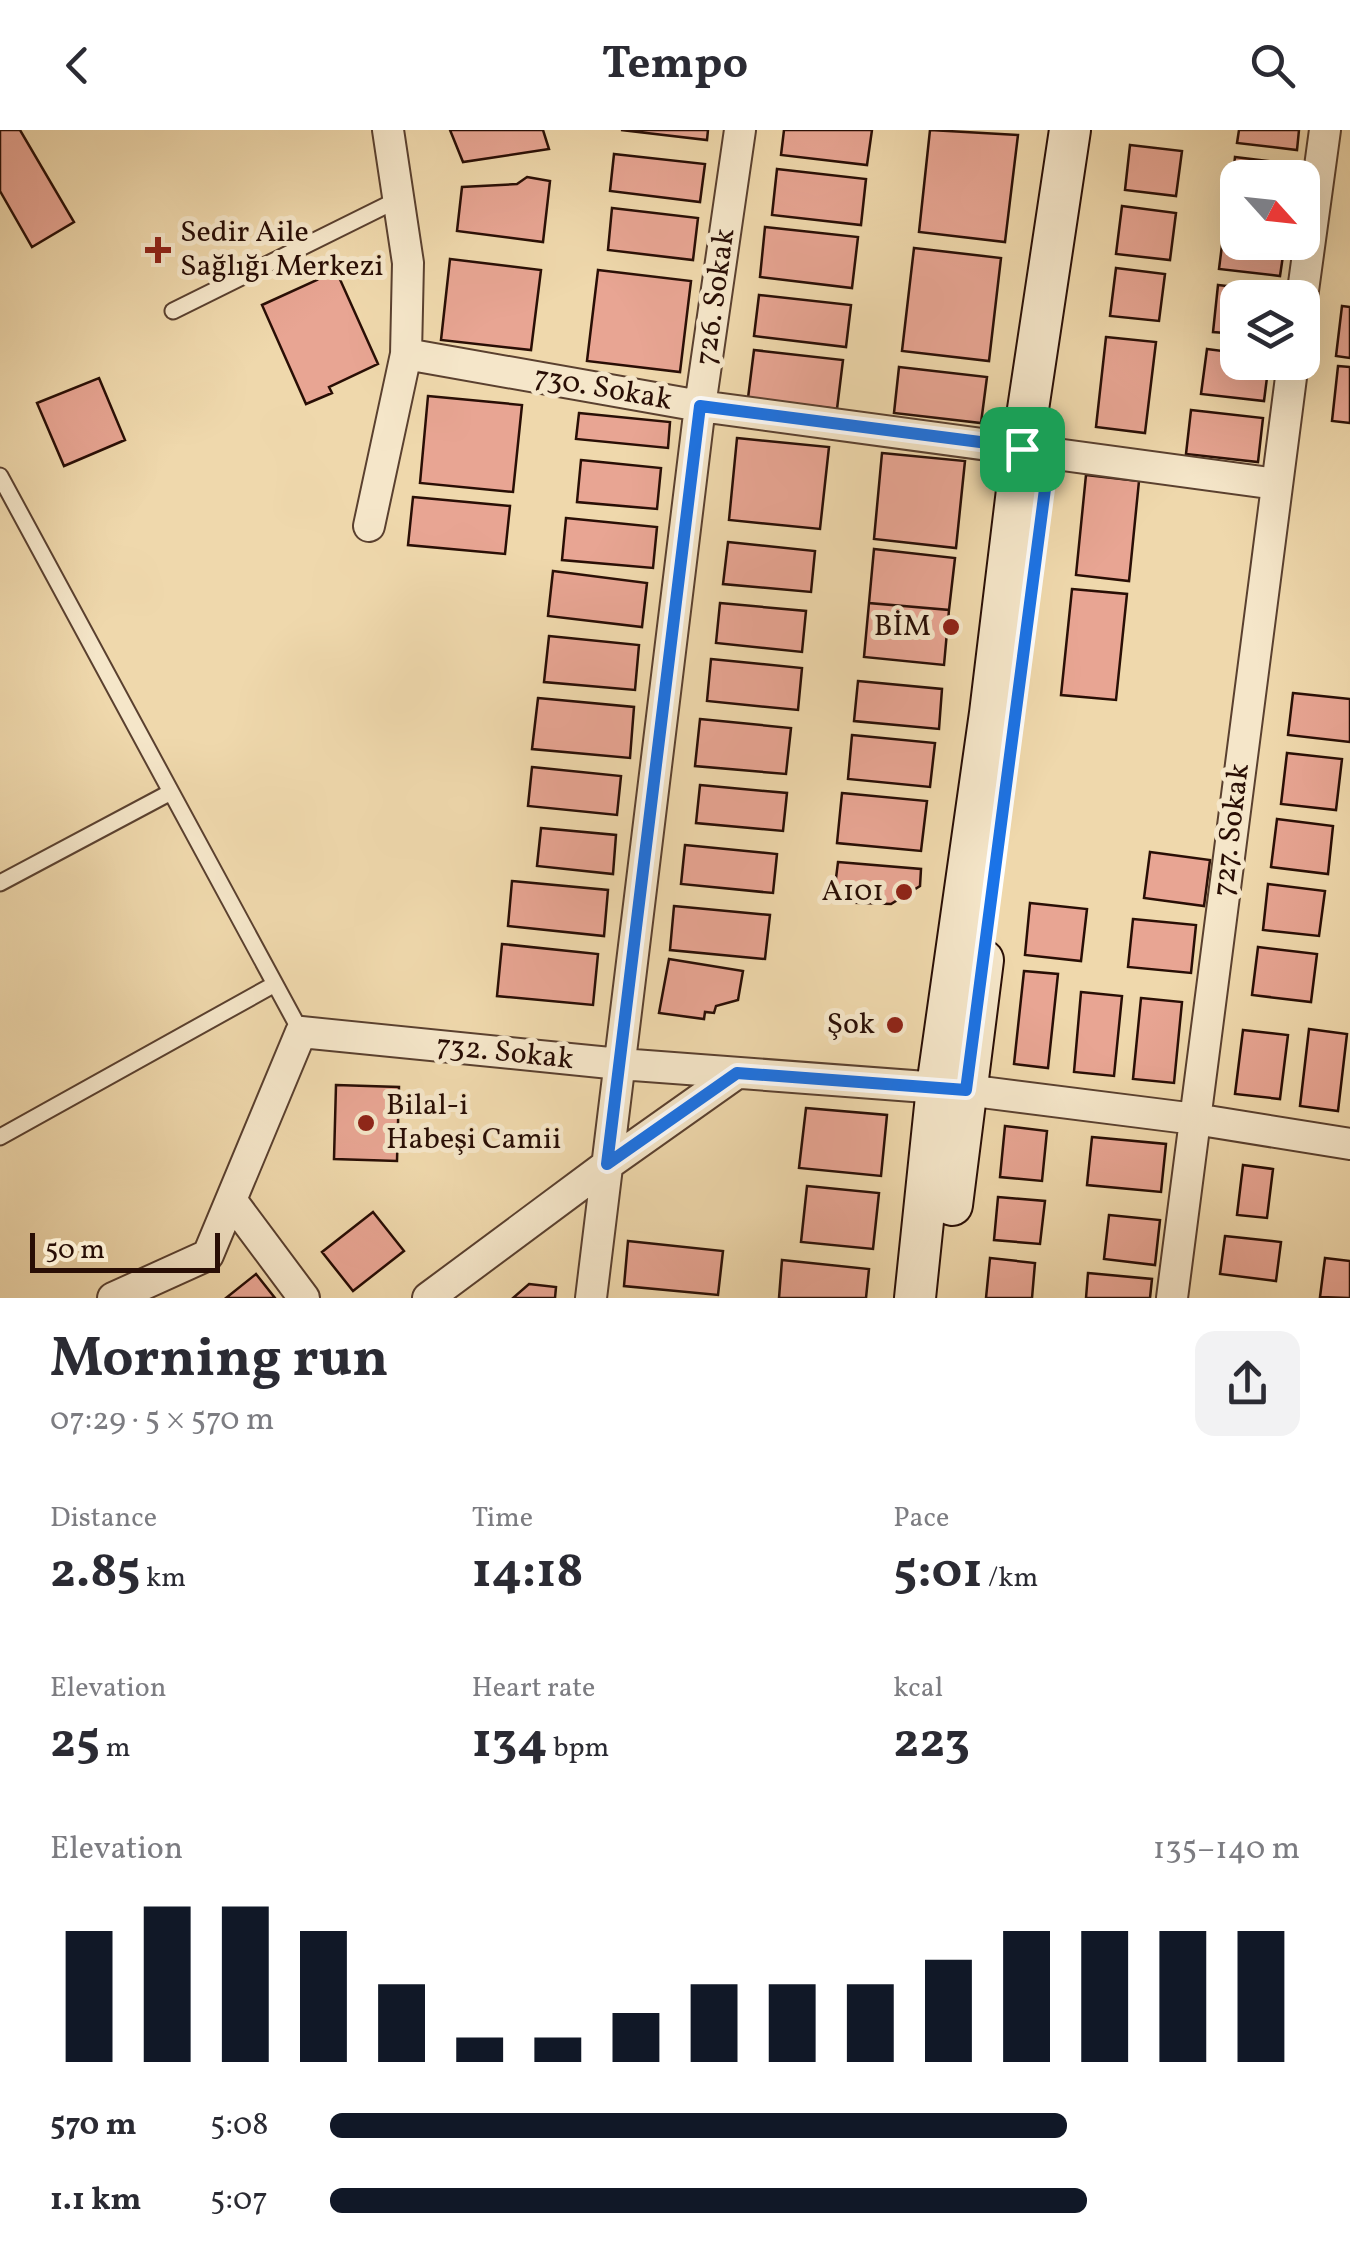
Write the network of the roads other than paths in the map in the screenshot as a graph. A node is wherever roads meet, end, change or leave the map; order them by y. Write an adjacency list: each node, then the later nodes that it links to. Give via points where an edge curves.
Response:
1 (388, 130): 6 (street)
2 (740, 130): 11 (street, 726. Sokak)
3 (1070, 130): 12 (street)
4 (1094, 130): 12 (street)
5 (1325, 130): 7 (street)
6 (398, 199): 8 (lane); 9 (street, via 408,263)
7 (1304, 280)
8 (174, 311)
9 (406, 354): 11 (street, 730. Sokak); 15 (street)
10 (1291, 380): 14 (street, 727. Sokak)
11 (700, 406): 12 (street, 730. Sokak); 20 (street, 726. Sokak)
12 (1036, 450): 14 (street, 730. Sokak); 22 (street)
13 (0, 476): 16 (lane)
14 (1277, 484): 23 (street, 727. Sokak)
15 (369, 526)
16 (171, 792): 17 (lane); 18 (lane)
17 (0, 883)
18 (274, 984): 19 (lane); 24 (lane)
19 (300, 1032): 20 (street, 732. Sokak); 27 (street)
20 (620, 1064): 21 (street, 732. Sokak); 26 (street, 726. Sokak)
21 (737, 1073): 22 (street, 732. Sokak); 26 (street)
22 (952, 1088): 23 (street, 732. Sokak); 32 (street); 33 (street)
23 (1195, 1120): 25 (street, 732. Sokak); 34 (street, 727. Sokak)
24 (0, 1137)
25 (1350, 1144)
26 (607, 1164): 30 (street); 31 (street, 726. Sokak)
27 (231, 1200): 28 (street, via 208,1255); 29 (street)
28 (113, 1298)
29 (304, 1298)
30 (428, 1298)
31 (591, 1298)
32 (915, 1298)
33 (941, 1298)
34 (1172, 1298)

